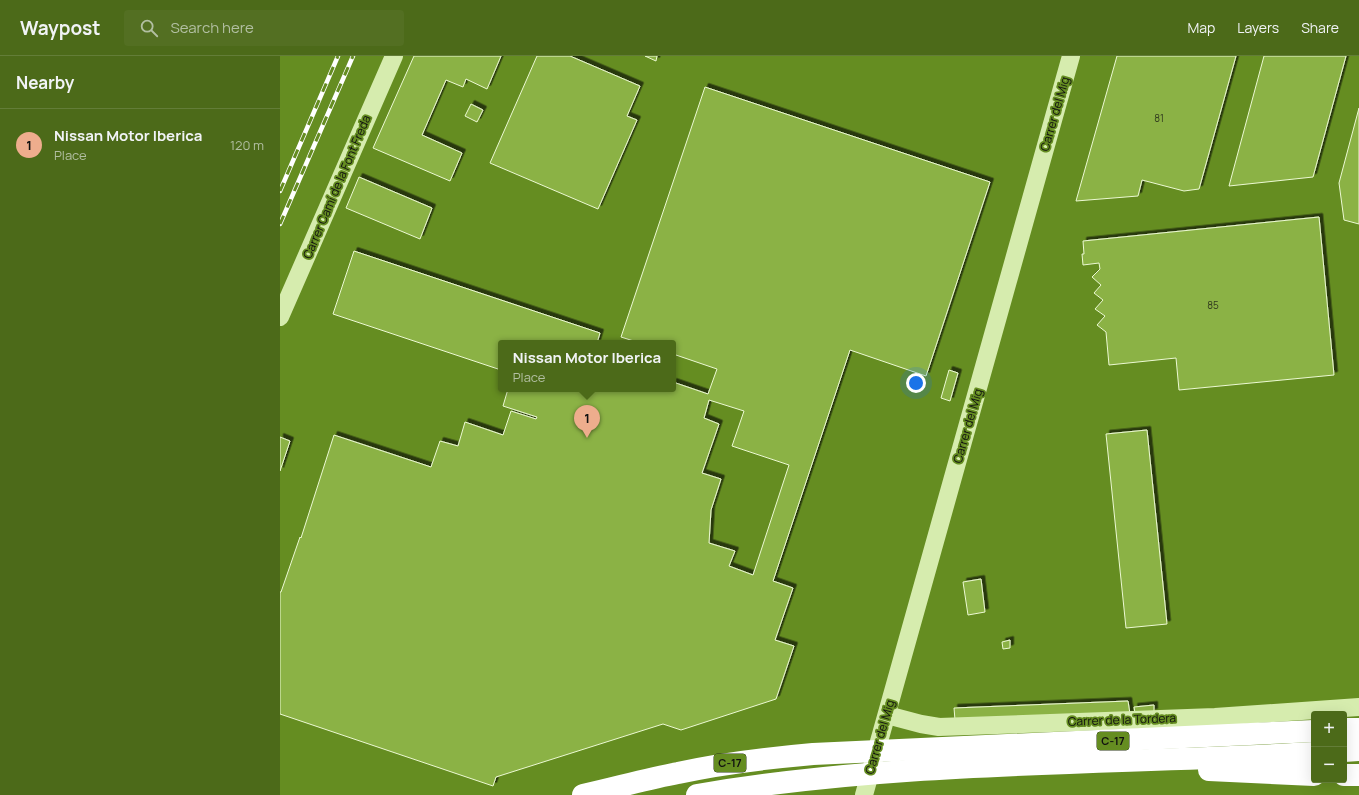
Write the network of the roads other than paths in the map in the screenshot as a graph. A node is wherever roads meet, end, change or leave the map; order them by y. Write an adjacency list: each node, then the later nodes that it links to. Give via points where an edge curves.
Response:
1 (394, 56): 3 (street, Carrer Camí de la Font Freda)
2 (1071, 56): 5 (street, Carrer del Mig)
3 (280, 317)
4 (1359, 707): 5 (street, Carrer de la Tordera, via 1215,717 939,726)
5 (887, 715): 20 (street, Carrer del Mig)
6 (1359, 729): 7 (highway)
7 (1347, 730)
8 (1311, 731): 16 (highway, C-17, via 779,757 743,761)
9 (1359, 750): 10 (highway)
10 (1347, 751)
11 (1311, 753): 12 (highway, C-17)
12 (1076, 763): 13 (highway); 19 (highway, C-17, via 847,776 750,786)
13 (1311, 775)
14 (1347, 775): 15 (highway)
15 (1359, 775)
16 (611, 788): 17 (highway); 18 (highway, C-17)
17 (583, 795)
18 (590, 795)
19 (697, 795)
20 (864, 795)

